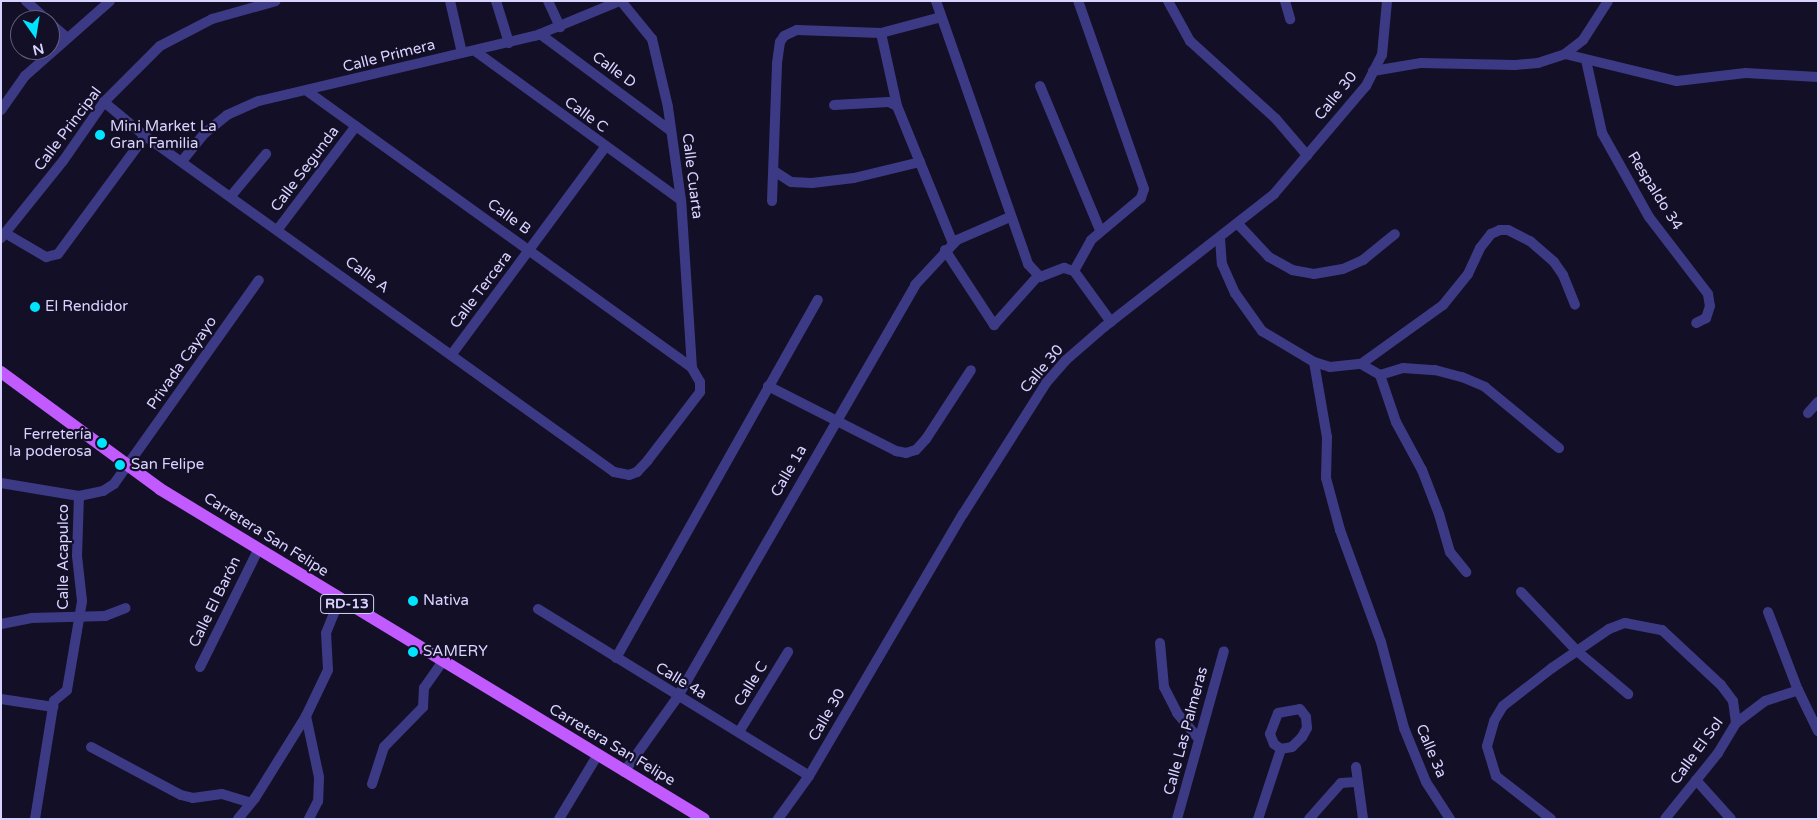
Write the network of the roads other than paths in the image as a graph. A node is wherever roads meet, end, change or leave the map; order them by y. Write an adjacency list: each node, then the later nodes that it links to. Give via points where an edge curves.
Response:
1 (26, 1): 15 (street)
2 (110, 1): 22 (street)
3 (276, 1): 32 (street, Calle Principal, via 212,20 177,36 160,46)
4 (450, 1): 25 (street)
5 (496, 1): 23 (street)
6 (548, 1): 18 (street)
7 (620, 1): 14 (street, Calle Primera); 37 (street, Calle Cuarta, via 646,30 655,46)
8 (936, 1): 16 (street)
9 (1078, 1): 51 (street, via 1144,189 1141,198)
10 (1168, 1): 41 (street, via 1190,41 1276,119)
11 (1285, 1): 17 (street)
12 (1387, 1): 28 (street, Calle 30, via 1382,55)
13 (1608, 1): 26 (street, via 1583,40)
14 (604, 5): 18 (street, Calle Primera)
15 (36, 10)
16 (941, 17): 20 (street); 48 (street)
17 (1290, 19)
18 (560, 27): 21 (street, Calle Primera)
19 (60, 32): 22 (street)
20 (881, 33): 34 (street); 44 (street, via 797,30 784,36 778,57)
21 (540, 34): 23 (street, Calle Primera); 37 (street, Calle D)
22 (66, 38): 35 (street, via 26,76)
23 (508, 43): 24 (street, Calle Primera)
24 (475, 51): 25 (street, Calle Primera); 39 (street, Calle C)
25 (462, 54): 31 (street, Calle Primera)
26 (1565, 54): 27 (street); 28 (street, via 1515,65 1421,63)
27 (1586, 60): 29 (street, via 1677,82 1746,73); 63 (street, Respaldo 34, via 1602,133 1649,217 1708,294 1710,306 1706,318)
28 (1374, 71): 41 (street, Calle 30, via 1366,86)
29 (1818, 77)
30 (1040, 86): 51 (street)
31 (307, 91): 36 (street, Calle B); 42 (street, Calle Primera, via 286,93 227,115 205,133)
32 (104, 102): 38 (street, Calle A); 53 (street, Calle Principal, via 63,161)
33 (834, 105): 34 (street, via 889,102)
34 (898, 106): 43 (street)
35 (1, 110)
36 (356, 126): 50 (street, Calle Segunda); 56 (street, Calle B)
37 (671, 131): 46 (street, Calle Cuarta)
38 (145, 136): 42 (street, Calle A); 53 (street, via 58,254 46,257)
39 (605, 147): 46 (street, Calle C); 56 (street, Calle Tercera)
40 (266, 154): 45 (street)
41 (1308, 155): 49 (street, Calle 30, via 1274,194)
42 (182, 161): 45 (street, Calle A)
43 (920, 162): 44 (street, via 854,178 812,182 792,182); 55 (street)
44 (774, 171): 47 (street)
45 (231, 196): 50 (street, Calle A)
46 (681, 200): 67 (street, Calle Cuarta)
47 (772, 201)
48 (1010, 218): 55 (street, Calle 1a); 58 (street, via 1024,258)
49 (1238, 224): 52 (street, via 1269,256 1292,270 1314,274 1343,269 1363,260); 54 (street, Calle 30)
50 (278, 229): 64 (street, Calle A)
51 (1100, 230): 57 (street, via 1081,254)
52 (1395, 234)
53 (3, 236)
54 (1220, 238): 62 (street, Calle 30); 65 (street, via 1222,264 1235,294 1262,332)
55 (949, 247): 58 (street, via 994,325); 74 (street, Calle 1a, via 915,285)
56 (530, 250): 64 (street, Calle Tercera); 67 (street, Calle B)
57 (1074, 270): 58 (street, via 1064,268); 62 (street)
58 (1038, 276)
59 (259, 280): 76 (street, Privada Cayayo)
60 (818, 300): 71 (street)
61 (1575, 305): 66 (street, via 1554,262 1530,241 1508,230 1500,230 1491,234 1480,248 1468,274 1443,305)
62 (1111, 322): 111 (street, Calle 30, via 1066,360 1026,413)
63 (1696, 323)
64 (452, 354): 77 (street, Calle A)
65 (1314, 362): 66 (street, via 1330,367); 126 (street, Calle 3a, via 1327,437 1326,478 1349,559 1381,642 1393,691 1426,782)
66 (1361, 364): 70 (street)
67 (692, 368): 77 (street, Calle Cuarta, via 700,382 700,392 686,413 637,472 629,475)
68 (971, 370): 74 (street, via 916,450 896,451)
69 (1, 372): 76 (main road, Carretera San Felipe / RD-13)
70 (1380, 375): 75 (street, via 1403,368 1435,370 1462,377 1485,387); 81 (street, via 1396,422 1422,470 1436,505 1450,552)
71 (768, 386): 74 (street); 93 (street)
72 (1818, 402): 73 (street)
73 (1808, 413)
74 (836, 419): 98 (street, Calle 1a)
75 (1559, 448)
76 (129, 464): 79 (street, Privada Cayayo, via 114,484 103,491); 80 (main road, Carretera San Felipe / RD-13, via 160,489)
77 (614, 472)
78 (1, 483): 79 (street)
79 (79, 496): 87 (street, Calle Acapulco)
80 (258, 550): 83 (main road, Carretera San Felipe / RD-13); 95 (street, Calle El Barón)
81 (1466, 572)
82 (1521, 592): 91 (street)
83 (339, 600): 94 (main road, Carretera San Felipe / RD-13); 101 (street, via 326,633 328,670)
84 (126, 608): 87 (street, via 105,616)
85 (538, 609): 93 (street, Calle 4a)
86 (1768, 612): 96 (street)
87 (80, 617): 88 (street, via 30,618); 100 (street, Calle Acapulco, via 68,690 54,700)
88 (1, 624)
89 (1160, 643): 105 (street, via 1164,687 1177,713)
90 (1224, 651): 105 (street, Calle Las Palmeras)
91 (1577, 651): 97 (street); 102 (street, via 1625,623 1662,630 1721,685 1732,701); 127 (street, via 1503,706 1494,721 1488,746 1496,776)
92 (788, 652): 104 (street, Calle C)
93 (616, 658): 98 (street, Calle 4a)
94 (442, 662): 108 (main road, Carretera San Felipe / RD-13); 114 (street, via 424,688 423,707 384,747)
95 (200, 667)
96 (1798, 690): 102 (street, Calle El Sol, via 1765,701); 103 (street)
97 (1628, 694)
98 (677, 698): 104 (street, Calle 4a); 110 (street, Calle 1a)
99 (1, 699): 100 (street)
100 (53, 707): 116 (street)
101 (306, 716): 115 (street); 118 (street, via 319,777 318,801)
102 (1736, 723): 112 (street, Calle El Sol)
103 (1818, 731)
104 (739, 732): 111 (street, Calle 4a)
105 (1199, 739): 122 (street, Calle Las Palmeras)
106 (91, 747): 115 (street, via 181,796 193,798 222,794)
107 (1281, 749): 123 (street)
108 (598, 756): 110 (main road, Carretera San Felipe / RD-13); 119 (street)
109 (1356, 767): 113 (street)
110 (624, 772): 120 (main road, Carretera San Felipe / RD-13)
111 (809, 776): 121 (street, Calle 30)
112 (1696, 780): 128 (street, Calle El Sol); 129 (street)
113 (1357, 782): 124 (street, via 1341,783); 125 (street)
114 (372, 784)
115 (251, 803): 117 (street)
116 (34, 819)
117 (238, 819)
118 (308, 819)
119 (559, 819)
120 (704, 819)
121 (778, 819)
122 (1177, 819)
123 (1258, 819)
124 (1309, 819)
125 (1363, 819)
126 (1450, 819)
127 (1551, 819)
128 (1665, 819)
129 (1730, 819)

